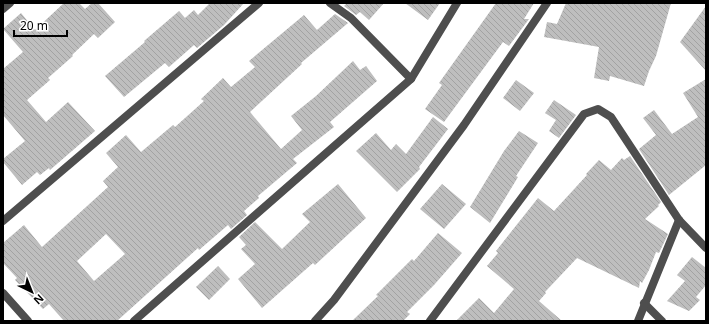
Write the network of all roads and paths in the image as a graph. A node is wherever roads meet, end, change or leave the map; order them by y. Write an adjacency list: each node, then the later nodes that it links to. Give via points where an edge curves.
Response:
1 (10, 3): 6 (street)
2 (259, 3): 9 (street)
3 (330, 3): 7 (street, via 351,18)
4 (457, 3): 7 (street)
5 (547, 3): 15 (street, via 464,125 334,300)
6 (3, 9)
7 (411, 79): 14 (street)
8 (679, 220): 10 (street); 12 (street); 16 (street, via 611,117 598,109 584,114)
9 (3, 222)
10 (706, 248)
11 (3, 293): 13 (street)
12 (644, 303): 17 (street); 18 (street)
13 (28, 321)
14 (134, 321)
15 (315, 321)
16 (430, 321)
17 (638, 321)
18 (662, 321)

